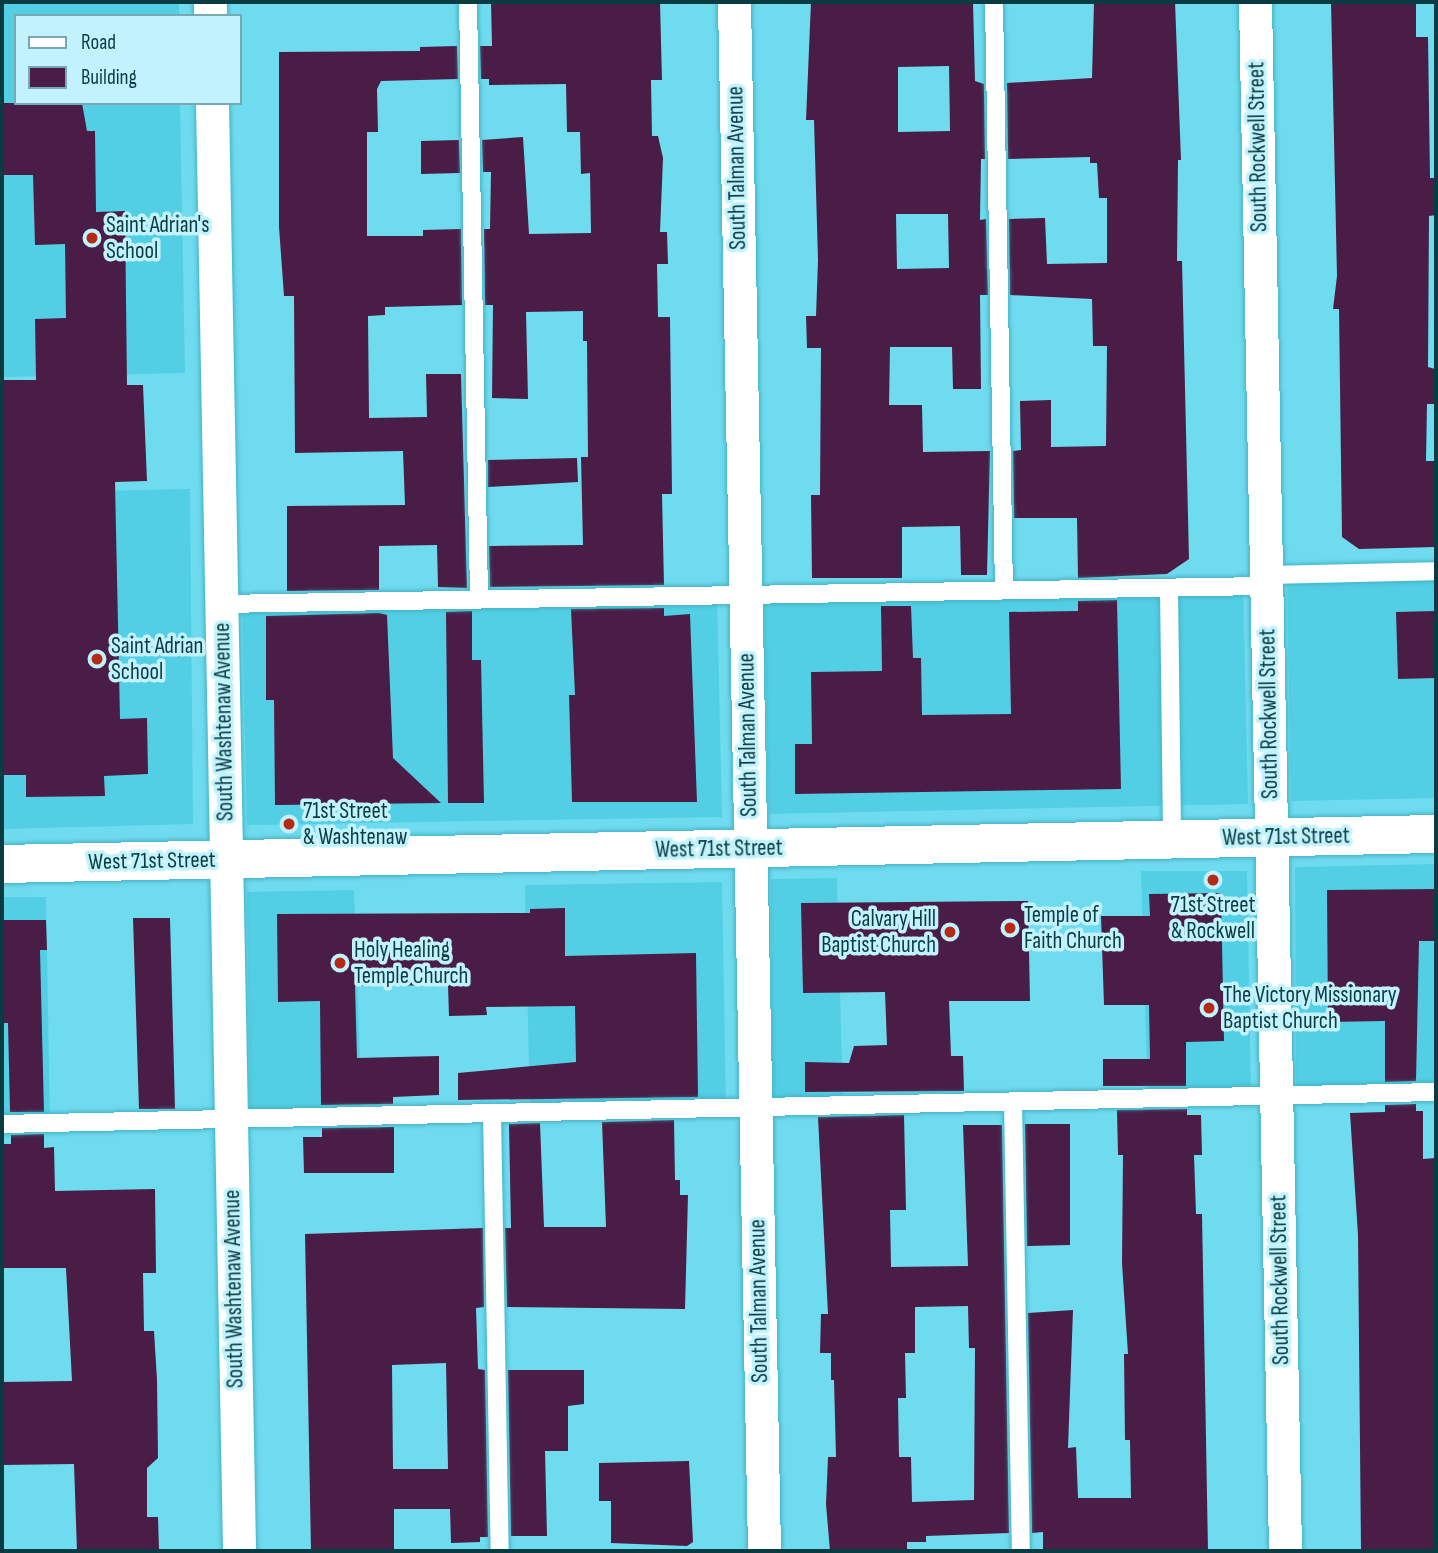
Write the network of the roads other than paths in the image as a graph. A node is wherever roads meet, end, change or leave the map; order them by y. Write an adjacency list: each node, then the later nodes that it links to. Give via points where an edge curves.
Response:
1 (468, 2): 11 (lane)
2 (734, 2): 10 (street, South Talman Avenue)
3 (994, 2): 9 (lane)
4 (1255, 2): 7 (street, South Rockwell Street)
5 (212, 105): 12 (street, South Washtenaw Avenue)
6 (1436, 571): 7 (lane)
7 (1266, 580): 8 (lane); 14 (street, South Rockwell Street)
8 (1169, 587): 9 (lane); 15 (lane)
9 (1004, 590): 10 (lane)
10 (745, 594): 11 (lane); 16 (street, South Talman Avenue)
11 (479, 599): 12 (lane)
12 (221, 604): 17 (street, South Washtenaw Avenue)
13 (1436, 834): 14 (main road, West 71st Street)
14 (1271, 838): 15 (main road, West 71st Street); 20 (street, South Rockwell Street)
15 (1172, 840): 16 (main road, West 71st Street)
16 (751, 848): 17 (main road, West 71st Street); 22 (street, South Talman Avenue)
17 (226, 859): 18 (main road, West 71st Street); 24 (street, South Washtenaw Avenue)
18 (2, 864)
19 (1436, 1091): 20 (lane)
20 (1276, 1096): 21 (lane); 30 (street, South Rockwell Street)
21 (1013, 1101): 22 (lane); 29 (lane)
22 (755, 1107): 23 (lane); 28 (street, South Talman Avenue)
23 (492, 1113): 24 (lane); 27 (lane)
24 (231, 1118): 25 (lane); 26 (street, South Washtenaw Avenue)
25 (2, 1124)
26 (239, 1551)
27 (499, 1551)
28 (764, 1551)
29 (1021, 1551)
30 (1285, 1551)

